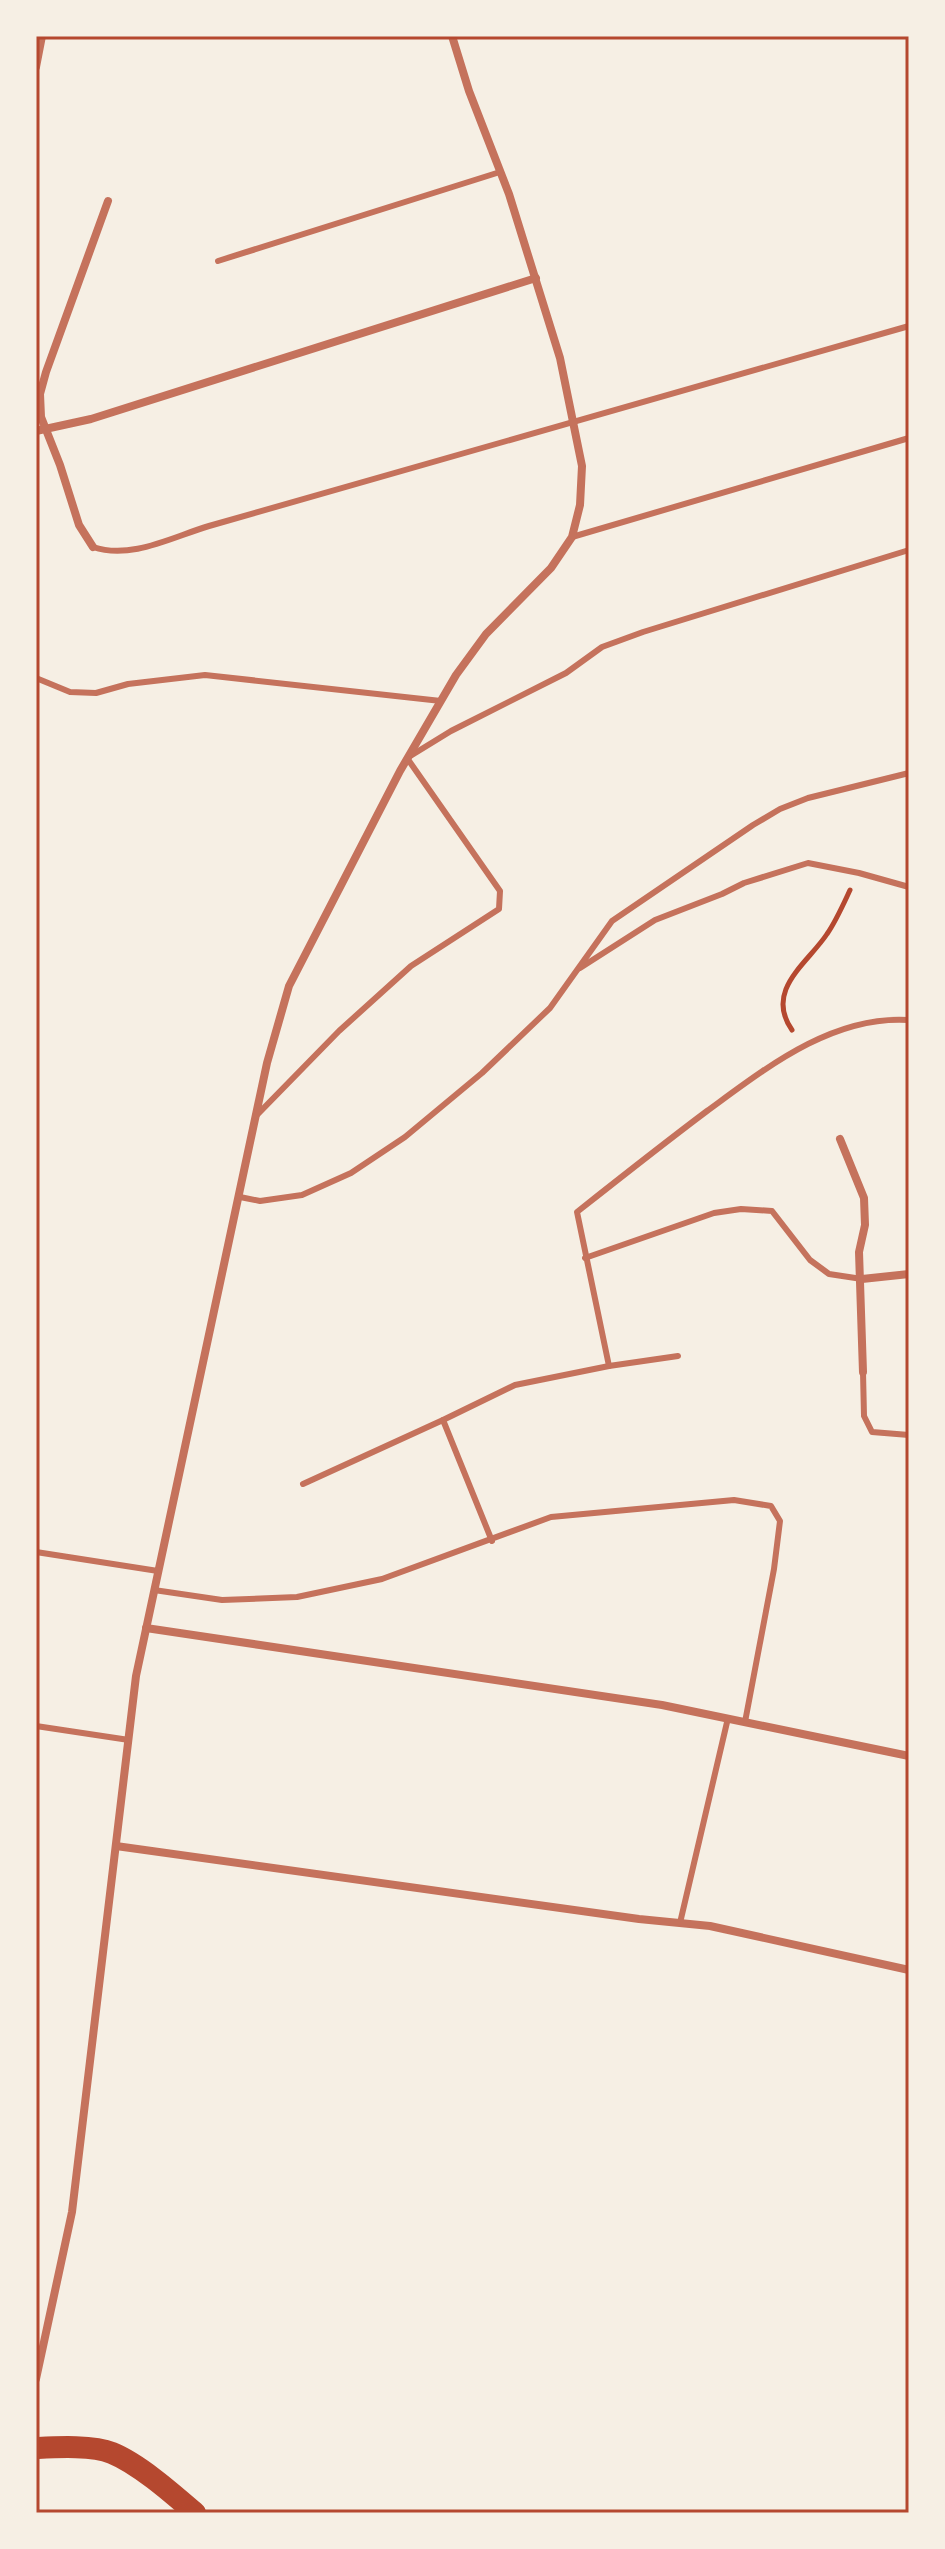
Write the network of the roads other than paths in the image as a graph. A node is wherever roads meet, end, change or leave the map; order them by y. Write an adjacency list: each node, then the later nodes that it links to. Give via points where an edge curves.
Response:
1 (42, 36): 3 (street)
2 (452, 36): 4 (street)
3 (36, 67)
4 (500, 172): 6 (lane); 7 (street)
5 (108, 201): 10 (street, via 40,394)
6 (218, 261)
7 (536, 278): 9 (street); 10 (street)
8 (909, 326): 9 (lane)
9 (575, 421): 13 (street, via 582,466); 14 (lane, via 147,546 109,552)
10 (46, 429): 11 (street); 14 (street, via 75,514)
11 (36, 431)
12 (909, 438): 13 (lane)
13 (572, 537): 17 (street, via 551,568 486,634)
14 (93, 547)
15 (909, 550): 18 (lane, via 602,647 566,673)
16 (36, 678): 17 (lane, via 70,692 96,693 205,675)
17 (441, 701): 18 (street)
18 (407, 758): 23 (street, via 289,986); 23 (lane, via 500,891 499,909 411,966)
19 (909, 773): 21 (lane, via 808,798 753,825 612,921)
20 (909, 887): 21 (lane, via 808,863 655,920)
21 (580, 968): 25 (lane, via 517,1040 405,1137 351,1173 302,1195 260,1201)
22 (909, 1020): 26 (lane, via 888,1019 829,1034 770,1065 674,1135 577,1212)
23 (256, 1116): 25 (street)
24 (840, 1139): 28 (street, via 864,1198)
25 (240, 1197): 37 (street)
26 (585, 1258): 28 (lane, via 714,1213 772,1211 810,1260 829,1274); 30 (lane)
27 (909, 1274): 28 (street)
28 (862, 1279): 31 (street)
29 (678, 1356): 30 (lane)
30 (609, 1366): 32 (lane, via 515,1385)
31 (863, 1372): 33 (lane, via 864,1416 872,1432)
32 (443, 1420): 34 (lane); 35 (lane)
33 (909, 1435)
34 (303, 1484)
35 (492, 1541): 38 (lane, via 382,1579 297,1597 222,1600); 41 (lane, via 551,1517 734,1500 771,1506 780,1521)
36 (36, 1552): 37 (lane)
37 (158, 1571): 38 (street)
38 (154, 1590): 39 (street)
39 (146, 1628): 40 (street); 43 (street)
40 (728, 1718): 41 (street); 46 (lane)
41 (745, 1722): 44 (street)
42 (36, 1726): 43 (lane)
43 (129, 1740): 45 (street)
44 (909, 1756)
45 (116, 1846): 46 (street); 48 (street, via 72,2212)
46 (680, 1923): 47 (street)
47 (909, 1970)
48 (36, 2379)
49 (36, 2448): 50 (highway, via 112,2452)
50 (195, 2513)

